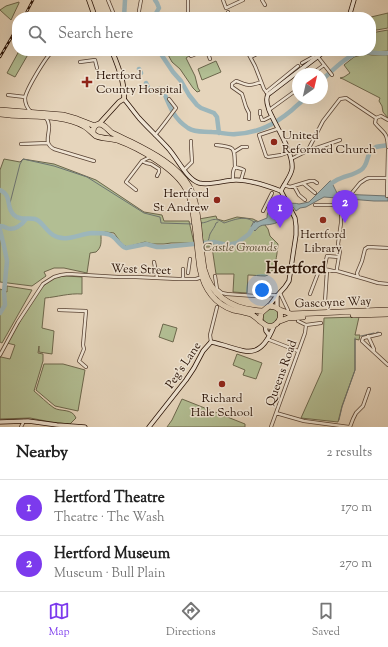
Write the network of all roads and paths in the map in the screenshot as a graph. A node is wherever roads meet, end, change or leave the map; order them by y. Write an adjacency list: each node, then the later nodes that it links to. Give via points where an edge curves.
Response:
1 (89, 0): 10 (main road)
2 (108, 0): 11 (street)
3 (141, 0): 12 (street)
4 (188, 0): 13 (street)
5 (223, 0): 6 (street, via 226,8)
6 (243, 0)
7 (262, 0): 9 (street)
8 (354, 0): 14 (main road)
9 (265, 5)
10 (93, 12)
11 (113, 12)
12 (139, 12)
13 (188, 12)
14 (350, 12)
15 (48, 56): 31 (street)
16 (114, 56): 32 (main road, via 122,80)
17 (209, 56): 20 (street)
18 (251, 57): 27 (street)
19 (317, 57): 22 (street); 23 (street); 28 (main road)
20 (210, 59)
21 (80, 62): 24 (street, via 95,60)
22 (302, 63)
23 (324, 64): 25 (street); 26 (street)
24 (97, 68)
25 (318, 68)
26 (332, 76)
27 (261, 82): 28 (street); 43 (street, via 248,85 236,81 232,84 232,87 242,94)
28 (267, 93): 35 (main road)
29 (292, 93): 35 (street)
30 (8, 95): 31 (street)
31 (26, 97): 34 (street)
32 (124, 99): 40 (main road); 50 (main road)
33 (169, 99): 50 (street, via 176,108)
34 (26, 106): 37 (street); 38 (street)
35 (269, 110): 41 (main road)
36 (0, 112): 37 (highway); 44 (highway, via 45,117)
37 (21, 112): 38 (highway)
38 (31, 113): 46 (highway, via 70,117)
39 (260, 114): 41 (street, via 264,120)
40 (107, 116): 46 (main road); 48 (main road)
41 (272, 118): 47 (main road)
42 (376, 118): 45 (street, via 381,116); 53 (street, via 375,123 385,132); 60 (street, via 346,98 340,99 323,121)
43 (249, 119)
44 (51, 120): 49 (highway, via 76,122); 55 (street)
45 (388, 120)
46 (97, 125): 48 (highway); 49 (highway)
47 (276, 126): 63 (main road); 63 (street, via 259,136 267,157)
48 (106, 128): 51 (highway, via 106,135); 87 (highway, via 154,154 182,176 195,200)
49 (93, 132): 51 (highway)
50 (156, 135): 69 (main road)
51 (102, 138): 61 (highway, via 117,140)
52 (340, 140): 60 (street)
53 (387, 140): 59 (street)
54 (192, 141): 69 (street, via 192,162)
55 (48, 143): 56 (street); 66 (street, via 54,149)
56 (21, 144)
57 (216, 145): 62 (street, via 228,146)
58 (247, 147): 62 (street)
59 (388, 149): 71 (street)
60 (308, 150): 65 (street)
61 (140, 151): 64 (highway); 67 (street)
62 (234, 152): 68 (street)
63 (289, 152): 65 (main road)
64 (151, 157): 67 (street); 87 (highway, via 175,175 187,190)
65 (291, 159): 76 (main road, via 291,171)
66 (94, 161)
67 (142, 161): 70 (street, via 159,169); 78 (street, via 126,182)
68 (235, 167): 72 (street, via 232,173); 73 (street, via 244,170)
69 (184, 170): 72 (main road, via 192,179 202,184)
70 (156, 176)
71 (388, 178): 82 (street); 85 (street, via 368,178 351,194 340,193)
72 (233, 180): 73 (main road)
73 (241, 180): 79 (main road)
74 (317, 183): 75 (street, via 312,181)
75 (304, 184): 77 (street); 81 (street)
76 (284, 185): 77 (street); 80 (main road)
77 (294, 186): 83 (street)
78 (136, 190)
79 (274, 191): 80 (main road); 86 (street)
80 (281, 191): 107 (main road, via 294,215 296,235 289,280)
81 (315, 193)
82 (387, 196)
83 (305, 200)
84 (315, 205): 85 (street)
85 (340, 205): 90 (street)
86 (263, 211)
87 (198, 238): 88 (highway)
88 (199, 246): 102 (highway); 117 (highway, via 208,283 217,294 236,306)
89 (388, 248): 97 (street, via 365,249)
90 (339, 257): 94 (street, via 327,256); 96 (street)
91 (190, 259): 99 (street)
92 (154, 262): 101 (street)
93 (183, 269): 104 (street)
94 (322, 269): 95 (street); 106 (street)
95 (327, 270): 96 (street); 110 (street)
96 (337, 271): 98 (street)
97 (357, 273): 98 (street); 103 (street)
98 (350, 275): 103 (street)
99 (188, 276): 102 (street, West Street); 104 (street, West Street)
100 (215, 276): 108 (street, via 217,289 222,293)
101 (157, 277): 104 (street, West Street); 132 (street, West Street, via 80,275 50,278 43,284 18,322)
102 (202, 277): 120 (highway, via 213,298 230,309 252,315)
103 (359, 278): 105 (street)
104 (183, 279)
105 (388, 284)
106 (310, 294)
107 (278, 295): 108 (street); 109 (main road); 113 (main road); 115 (street)
108 (269, 296): 109 (street)
109 (273, 300): 111 (main road)
110 (325, 301)
111 (269, 306): 113 (highway); 117 (highway)
112 (217, 307): 129 (street, Peg's Lane, via 210,335)
113 (278, 309): 116 (highway, Gascoyne Way, via 291,314); 119 (highway)
114 (59, 310): 134 (street, via 86,311 84,350 79,361)
115 (288, 310)
116 (388, 310)
117 (263, 311): 120 (highway)
118 (388, 314): 119 (highway, Gascoyne Way)
119 (280, 320): 125 (highway)
120 (260, 321): 123 (highway)
121 (298, 321): 124 (street)
122 (320, 322): 124 (street)
123 (265, 325): 125 (highway); 128 (main road)
124 (306, 325): 130 (street, Queens Road)
125 (274, 326): 128 (main road)
126 (380, 334): 127 (street)
127 (368, 336): 131 (street); 131 (street, via 362,341)
128 (268, 337): 129 (main road, via 259,349 248,352); 130 (street)
129 (211, 342): 144 (main road, Peg's Lane, via 186,380)
130 (298, 351): 136 (street, Queens Road)
131 (374, 353): 133 (street)
132 (0, 355)
133 (388, 365)
134 (86, 367)
135 (369, 389): 146 (street, via 363,406)
136 (276, 413): 140 (street, via 304,421); 145 (street, Queens Road)
137 (24, 421): 138 (main road); 139 (main road); 141 (street)
138 (0, 422)
139 (43, 423): 142 (street); 143 (main road)
140 (338, 426): 146 (street)
141 (21, 427)
142 (39, 427)
143 (85, 427)
144 (149, 427)
145 (271, 427)
146 (349, 427)

